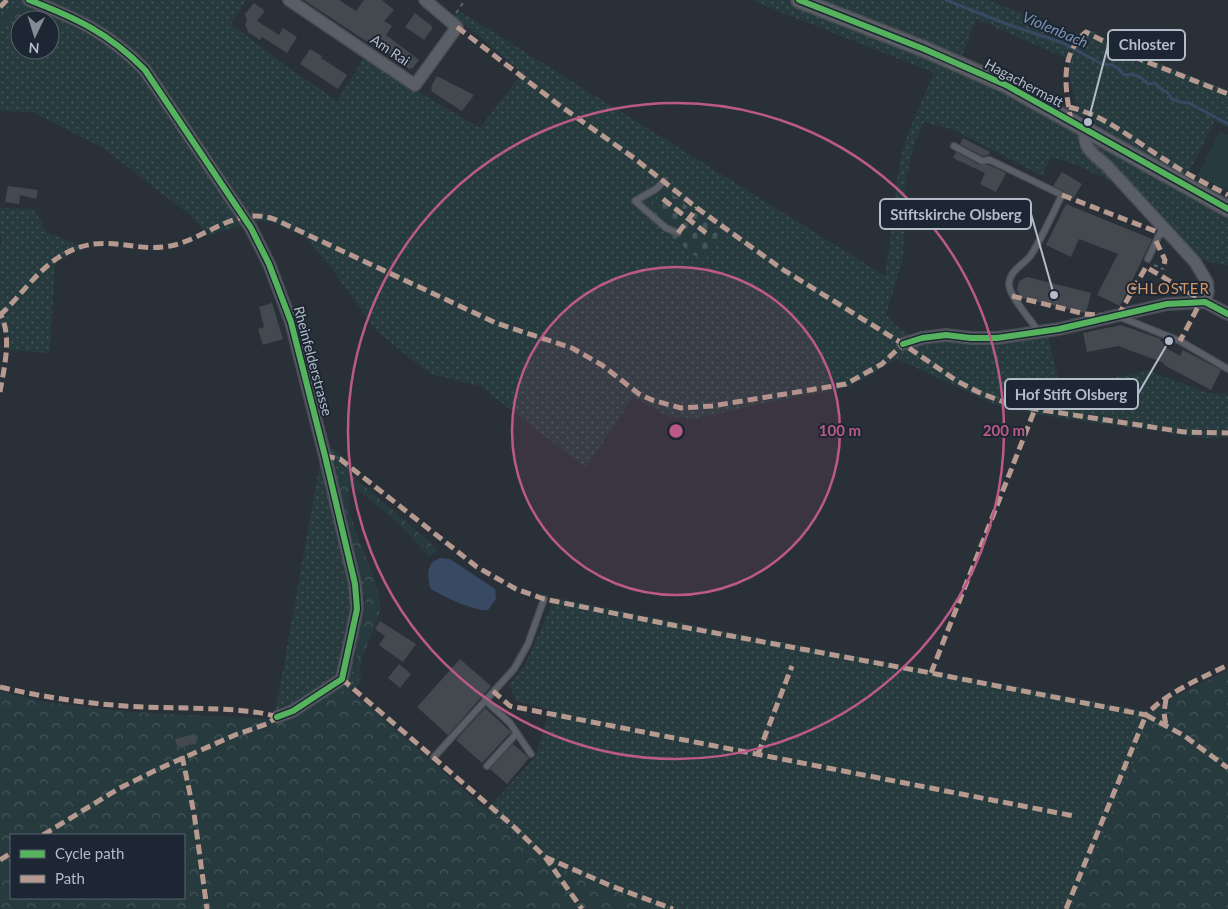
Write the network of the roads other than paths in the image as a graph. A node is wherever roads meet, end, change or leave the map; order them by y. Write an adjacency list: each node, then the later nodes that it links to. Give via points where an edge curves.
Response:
1 (29, 0): 20 (street, Rheinfelderstrasse, via 99,31 144,70 251,228 291,322 326,456 355,584 357,609 342,679 294,711)
2 (424, 0): 4 (street, Am Rai, via 454,24 415,84)
3 (799, 0): 5 (street, Hagachermatt, via 1006,85)
4 (291, 1)
5 (1085, 130): 8 (street, Hagachermatt); 10 (street, via 1084,141 1091,152 1108,166)
6 (954, 146): 15 (lane, via 1062,195 1030,256 1017,268 1009,285 1012,296)
7 (664, 182): 9 (lane, via 635,201 666,228)
8 (1228, 209)
9 (678, 233)
10 (1173, 238): 11 (lane, via 1160,233); 12 (street, via 1195,262 1207,282)
11 (1148, 259)
12 (1206, 302): 13 (street); 14 (street, via 1167,304)
13 (1228, 314)
14 (1118, 316): 15 (street); 17 (lane, via 1180,341)
15 (1038, 332): 16 (street, via 997,338 946,335)
16 (903, 344)
17 (1228, 369)
18 (544, 598): 19 (lane, via 528,644 514,669)
19 (485, 700): 21 (lane); 23 (lane)
20 (277, 717)
21 (517, 733): 22 (lane); 24 (lane)
22 (531, 754)
23 (434, 757)
24 (487, 766)

